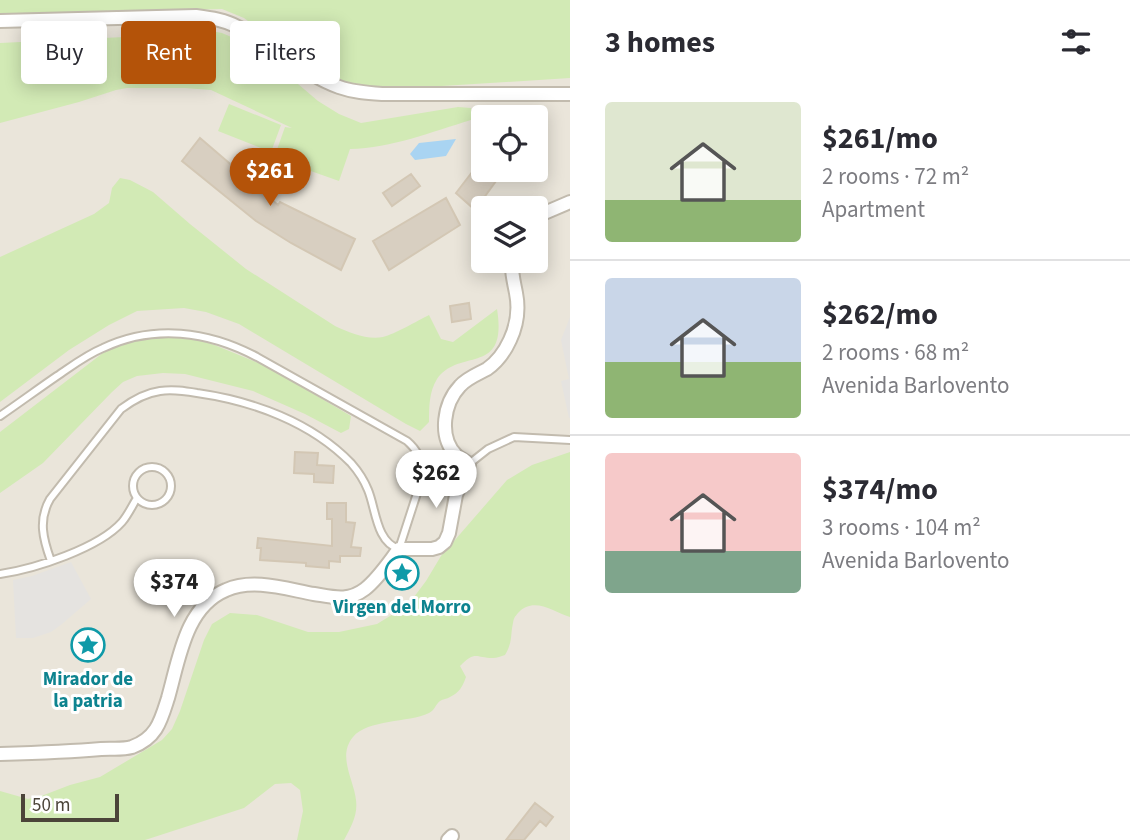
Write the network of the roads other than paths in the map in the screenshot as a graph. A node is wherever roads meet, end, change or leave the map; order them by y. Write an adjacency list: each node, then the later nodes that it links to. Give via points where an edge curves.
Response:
1 (0, 21): 2 (street, via 196,16 237,26 316,77 354,92)
2 (570, 93)
3 (570, 202): 4 (street)
4 (548, 213)
5 (512, 273): 8 (street, via 517,303 511,338 490,367 460,385 446,413 450,445 456,456)
6 (0, 416): 10 (lane, via 85,357 122,340 161,333 220,340 414,447 422,473)
7 (570, 440): 8 (lane, via 514,437)
8 (469, 464): 10 (street, via 445,542 432,550)
9 (137, 498): 9 (lane, via 150,505 164,501 171,489 167,475 154,467 140,471 133,484); 11 (lane, via 121,523 94,543)
10 (399, 549): 11 (lane, via 383,534 359,473 318,438 289,420 246,403 169,390 144,395 121,409 54,494 42,527); 13 (street, via 370,585 347,598 251,584 212,597 191,623 161,721 135,746)
11 (51, 561): 12 (lane)
12 (0, 574)
13 (0, 754)

